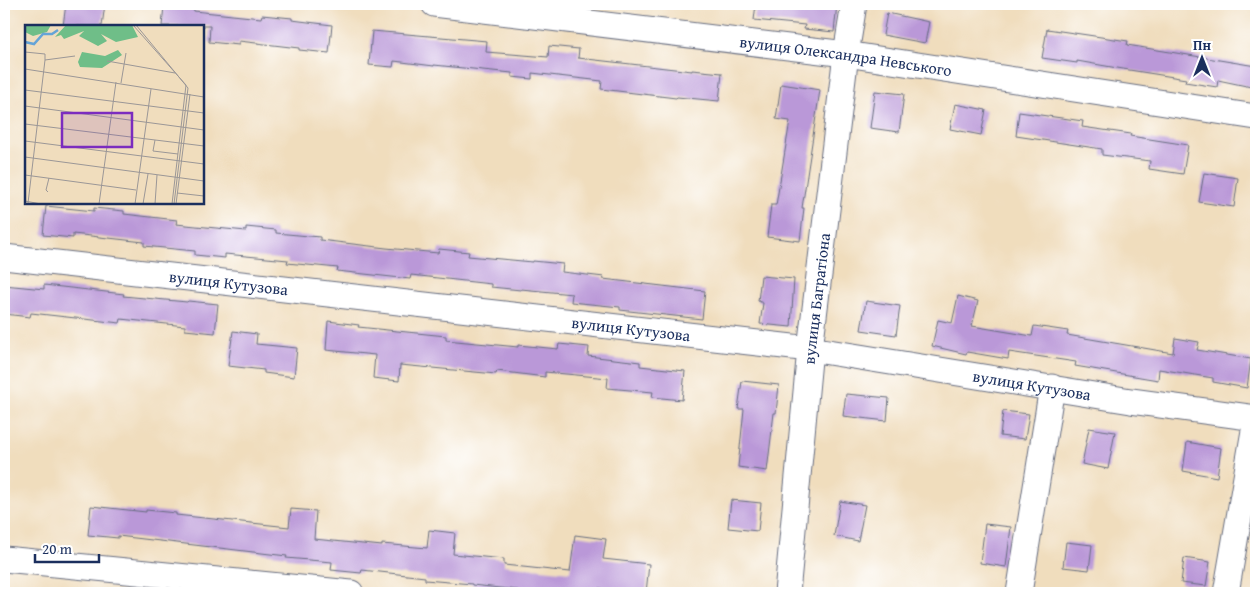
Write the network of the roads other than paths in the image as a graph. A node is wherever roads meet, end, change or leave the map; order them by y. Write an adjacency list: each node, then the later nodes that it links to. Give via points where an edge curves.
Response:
1 (434, 4): 3 (street, вулиця Олександра Невського)
2 (854, 4): 3 (street, вулиця Багратіона)
3 (846, 54): 4 (street, вулиця Олександра Невського); 6 (street, вулиця Багратіона)
4 (1256, 117)
5 (4, 258): 6 (street, вулиця Кутузова)
6 (810, 349): 7 (street, вулиця Кутузова); 11 (street, вулиця Багратіона)
7 (1052, 387): 8 (street, вулиця Кутузова); 12 (street)
8 (1256, 418): 13 (street)
9 (4, 559): 10 (street)
10 (351, 593)
11 (787, 593)
12 (1019, 593)
13 (1226, 593)

